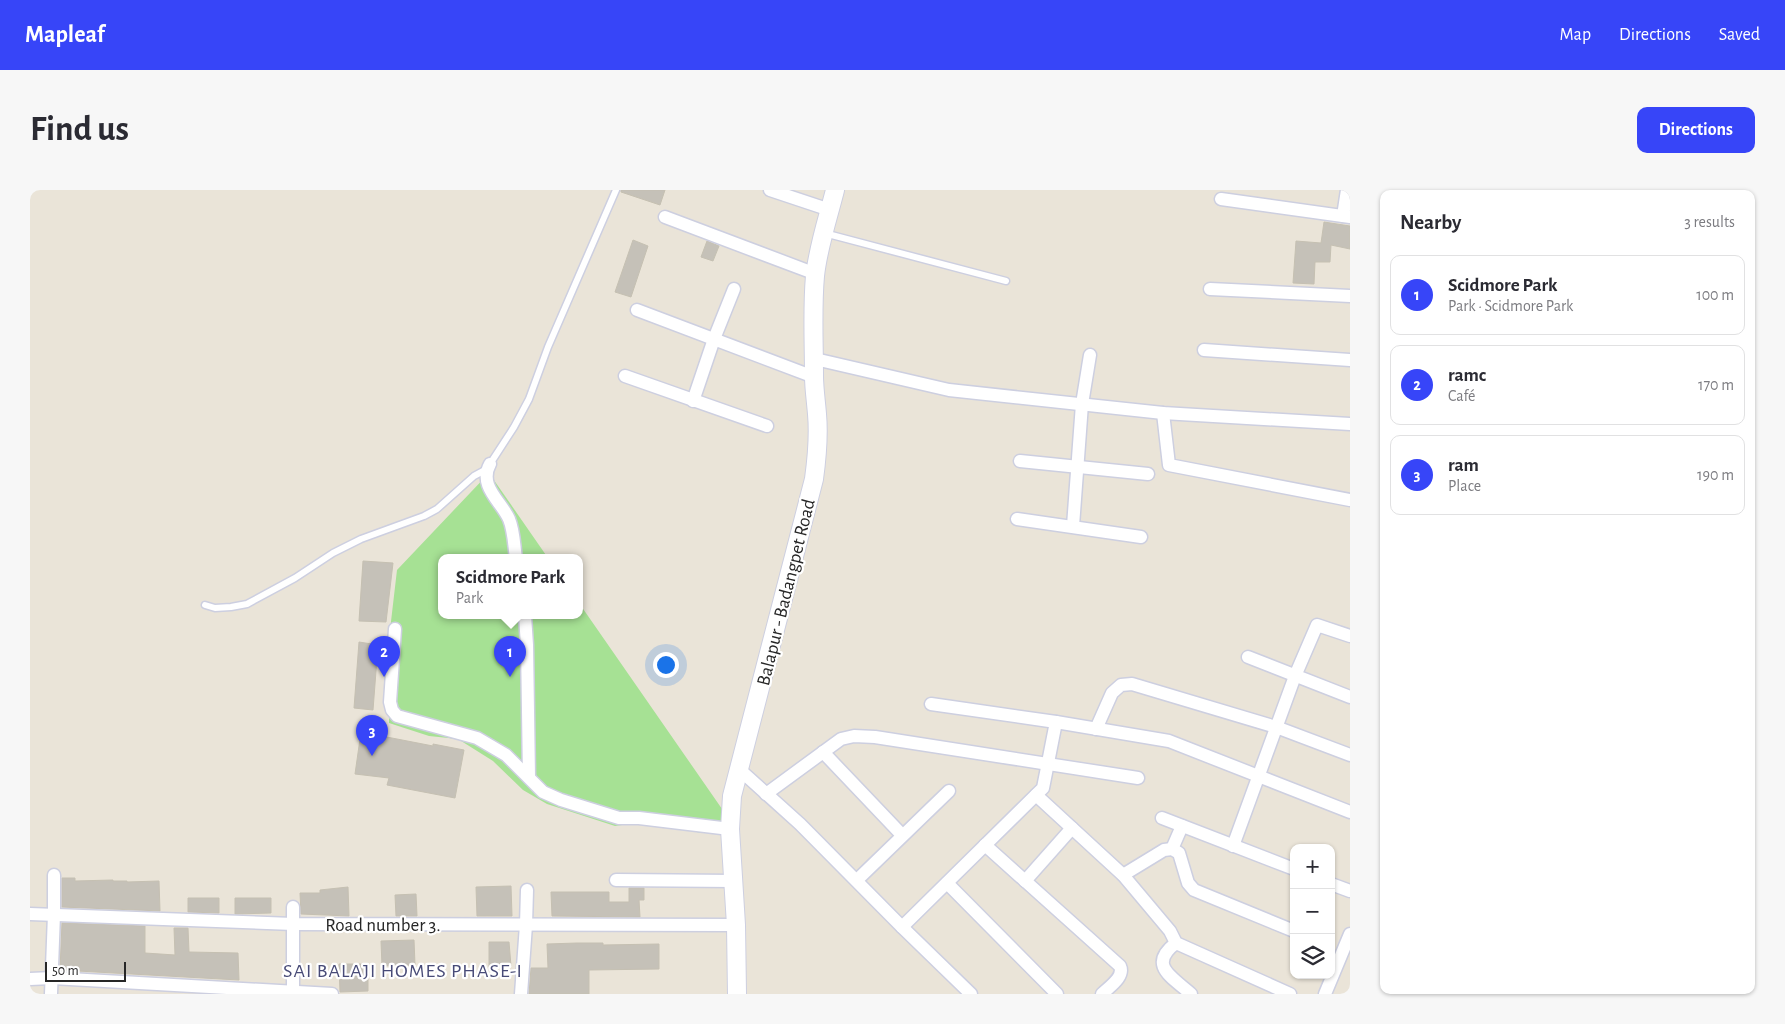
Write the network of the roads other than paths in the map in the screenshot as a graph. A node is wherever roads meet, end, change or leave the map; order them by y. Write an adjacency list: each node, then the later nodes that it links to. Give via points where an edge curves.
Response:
1 (616, 190): 29 (lane, via 529,399)
2 (770, 190): 6 (street)
3 (836, 190): 6 (street, Balapur - Badangpet Road)
4 (1347, 190): 8 (street)
5 (1221, 199): 8 (street)
6 (830, 210): 9 (street, Balapur - Badangpet Road)
7 (665, 216): 10 (street)
8 (1346, 216)
9 (824, 233): 10 (street, Balapur - Badangpet Road); 11 (lane)
10 (816, 274): 19 (street, Balapur - Badangpet Road)
11 (1006, 281)
12 (1210, 288): 14 (street)
13 (734, 289): 16 (street)
14 (1350, 296)
15 (637, 310): 16 (street)
16 (714, 338): 22 (street); 23 (street)
17 (1204, 350): 20 (street)
18 (1090, 355): 24 (street)
19 (815, 359): 22 (street, Balapur - Badangpet Road); 24 (street, via 949,390)
20 (1350, 360)
21 (625, 376): 23 (street)
22 (814, 377): 51 (street, Balapur - Badangpet Road, via 818,452 814,479)
23 (693, 401): 27 (street)
24 (1082, 404): 25 (street); 30 (street)
25 (1163, 413): 26 (street); 32 (street, via 1170,465)
26 (1350, 424)
27 (767, 426)
28 (1020, 461): 30 (street)
29 (488, 466): 36 (street, via 490,492 508,518); 37 (lane, via 437,509 333,553 246,604 231,608)
30 (1076, 466): 31 (street); 34 (street)
31 (1148, 474)
32 (1350, 500)
33 (1017, 519): 34 (street)
34 (1073, 526): 35 (street)
35 (1141, 537)
36 (515, 554)
37 (205, 604)
38 (525, 619): 53 (street)
39 (395, 629): 53 (street, via 390,702 397,716 477,738 506,755)
40 (1350, 636): 42 (street, via 1317,625)
41 (1248, 657): 42 (street)
42 (1295, 676): 43 (street); 46 (street)
43 (1350, 697)
44 (931, 704): 45 (street)
45 (1056, 722): 47 (street); 50 (street)
46 (1276, 727): 47 (street, via 1132,684 1121,685 1112,693); 49 (street); 52 (street)
47 (1096, 729): 52 (street, via 1169,741)
48 (823, 752): 50 (street, via 841,739 875,737); 56 (street); 63 (street)
49 (1350, 755)
50 (1049, 763): 54 (street); 57 (street, via 1043,788)
51 (740, 770): 56 (street); 62 (street, Balapur - Badangpet Road, via 732,796)
52 (1260, 776): 58 (street); 65 (street)
53 (529, 777): 62 (street, via 543,792 619,818)
54 (1138, 778)
55 (949, 791): 63 (street)
56 (766, 794): 71 (street)
57 (1036, 795): 61 (street); 64 (street)
58 (1350, 812)
59 (1162, 818): 60 (street)
60 (1182, 826): 65 (street); 66 (street)
61 (1072, 828): 69 (street); 72 (street)
62 (730, 829): 73 (street, Balapur - Badangpet Road)
63 (902, 835): 71 (street)
64 (985, 845): 72 (street); 74 (street)
65 (1232, 846): 67 (street)
66 (1172, 849): 69 (street, via 1164,850); 85 (street, via 1178,852 1188,883 1194,890)
67 (1290, 868)
68 (54, 875): 80 (street)
69 (1123, 876): 87 (street, via 1170,931)
70 (616, 880): 73 (street)
71 (857, 880): 84 (street)
72 (1025, 881): 98 (street, via 1120,966 1121,975)
73 (734, 882): 83 (street, Balapur - Badangpet Road)
74 (947, 883): 84 (street); 97 (street)
75 (1335, 885): 77 (street)
76 (527, 890): 82 (street)
77 (1350, 891)
78 (293, 908): 81 (street)
79 (30, 914): 80 (street, Road number 3.)
80 (54, 914): 81 (street, Road number 3.); 89 (street)
81 (293, 924): 82 (street, Road number 3.); 91 (street)
82 (526, 925): 83 (street, Road number 3.); 94 (street)
83 (736, 925): 95 (street, Balapur - Badangpet Road)
84 (902, 927): 96 (street)
85 (1290, 929)
86 (1350, 934): 88 (street)
87 (1176, 943): 99 (street, via 1166,951 1163,968); 100 (street)
88 (1337, 949): 101 (street)
89 (52, 978): 90 (street); 91 (street); 92 (street)
90 (30, 979)
91 (293, 993): 93 (street)
92 (51, 994)
93 (332, 994)
94 (521, 994)
95 (737, 994)
96 (971, 994)
97 (1056, 994)
98 (1102, 994)
99 (1191, 994)
100 (1290, 994)
101 (1325, 994)

